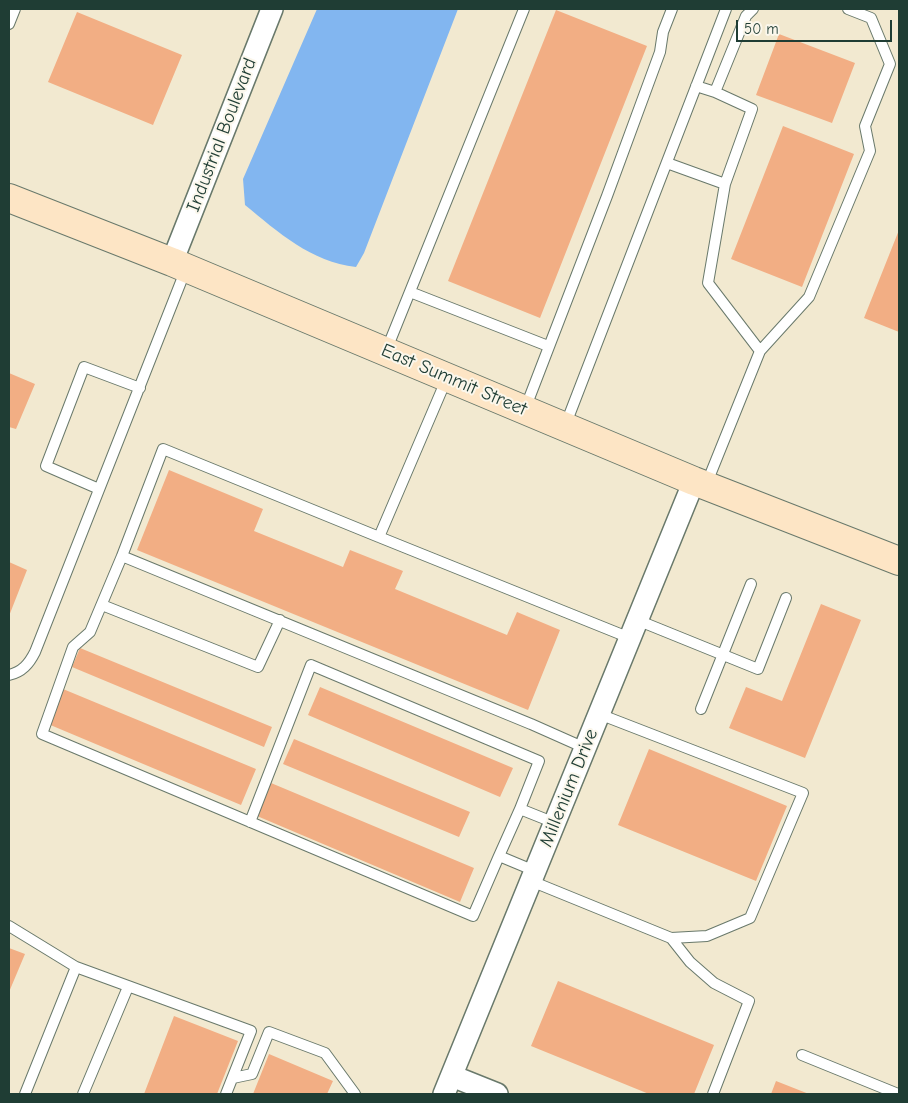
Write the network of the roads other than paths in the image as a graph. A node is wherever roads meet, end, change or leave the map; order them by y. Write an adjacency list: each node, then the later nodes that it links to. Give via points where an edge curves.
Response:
1 (15, 9): 8 (lane)
2 (272, 9): 14 (street, Industrial Boulevard)
3 (524, 9): 15 (lane)
4 (672, 9): 16 (lane, via 660,52 608,196)
5 (726, 9): 9 (lane)
6 (753, 9): 10 (lane, via 746,16)
7 (848, 9): 17 (lane, via 871,18 890,64 865,126 870,150 809,297)
8 (9, 24)
9 (696, 86): 10 (lane); 11 (lane)
10 (715, 92): 12 (lane, via 752,109)
11 (668, 163): 12 (lane); 22 (lane)
12 (725, 184): 17 (lane, via 708,283)
13 (9, 198): 14 (street, East Summit Street)
14 (179, 265): 18 (street, East Summit Street); 20 (lane)
15 (410, 292): 16 (lane); 18 (lane)
16 (548, 346): 21 (lane)
17 (760, 351): 23 (lane)
18 (386, 352): 19 (street, East Summit Street)
19 (447, 377): 21 (street, East Summit Street); 25 (lane)
20 (140, 388): 24 (lane); 24 (lane, via 84,367 46,466)
21 (524, 410): 22 (street, East Summit Street)
22 (565, 427): 23 (street, East Summit Street)
23 (700, 483): 27 (street, East Summit Street); 32 (street, Millenium Drive)
24 (99, 489): 34 (lane, via 35,652 18,673)
25 (379, 537): 26 (lane, via 163,449); 32 (lane)
26 (122, 556): 30 (lane); 31 (lane)
27 (899, 561)
28 (750, 584): 33 (lane)
29 (786, 598): 33 (lane, via 758,668)
30 (102, 605): 31 (lane, via 258,667); 39 (lane, via 90,632 73,647 42,734)
31 (280, 620): 37 (lane)
32 (634, 629): 33 (lane); 36 (street, Millenium Drive)
33 (724, 654): 35 (lane)
34 (9, 675)
35 (701, 709)
36 (599, 714): 37 (street, Millenium Drive); 44 (lane, via 803,793 750,918 707,936)
37 (585, 748): 40 (street, Millenium Drive)
38 (520, 809): 39 (lane, via 539,761 310,665); 40 (lane); 41 (lane)
39 (250, 822): 41 (lane, via 473,916)
40 (555, 823): 42 (street, Millenium Drive)
41 (500, 856): 42 (lane)
42 (533, 876): 44 (lane); 49 (street, Millenium Drive)
43 (9, 926): 45 (lane)
44 (671, 938): 55 (lane, via 690,962 714,983 749,1001)
45 (76, 967): 46 (lane); 50 (lane)
46 (128, 988): 48 (lane, via 251,1031); 51 (lane)
47 (802, 1055): 56 (lane)
48 (233, 1078): 52 (lane); 53 (lane, via 252,1074 269,1032 325,1053)
49 (448, 1085): 54 (street)
50 (25, 1094)
51 (83, 1094)
52 (226, 1094)
53 (354, 1094)
54 (497, 1094)
55 (713, 1094)
56 (898, 1094)

